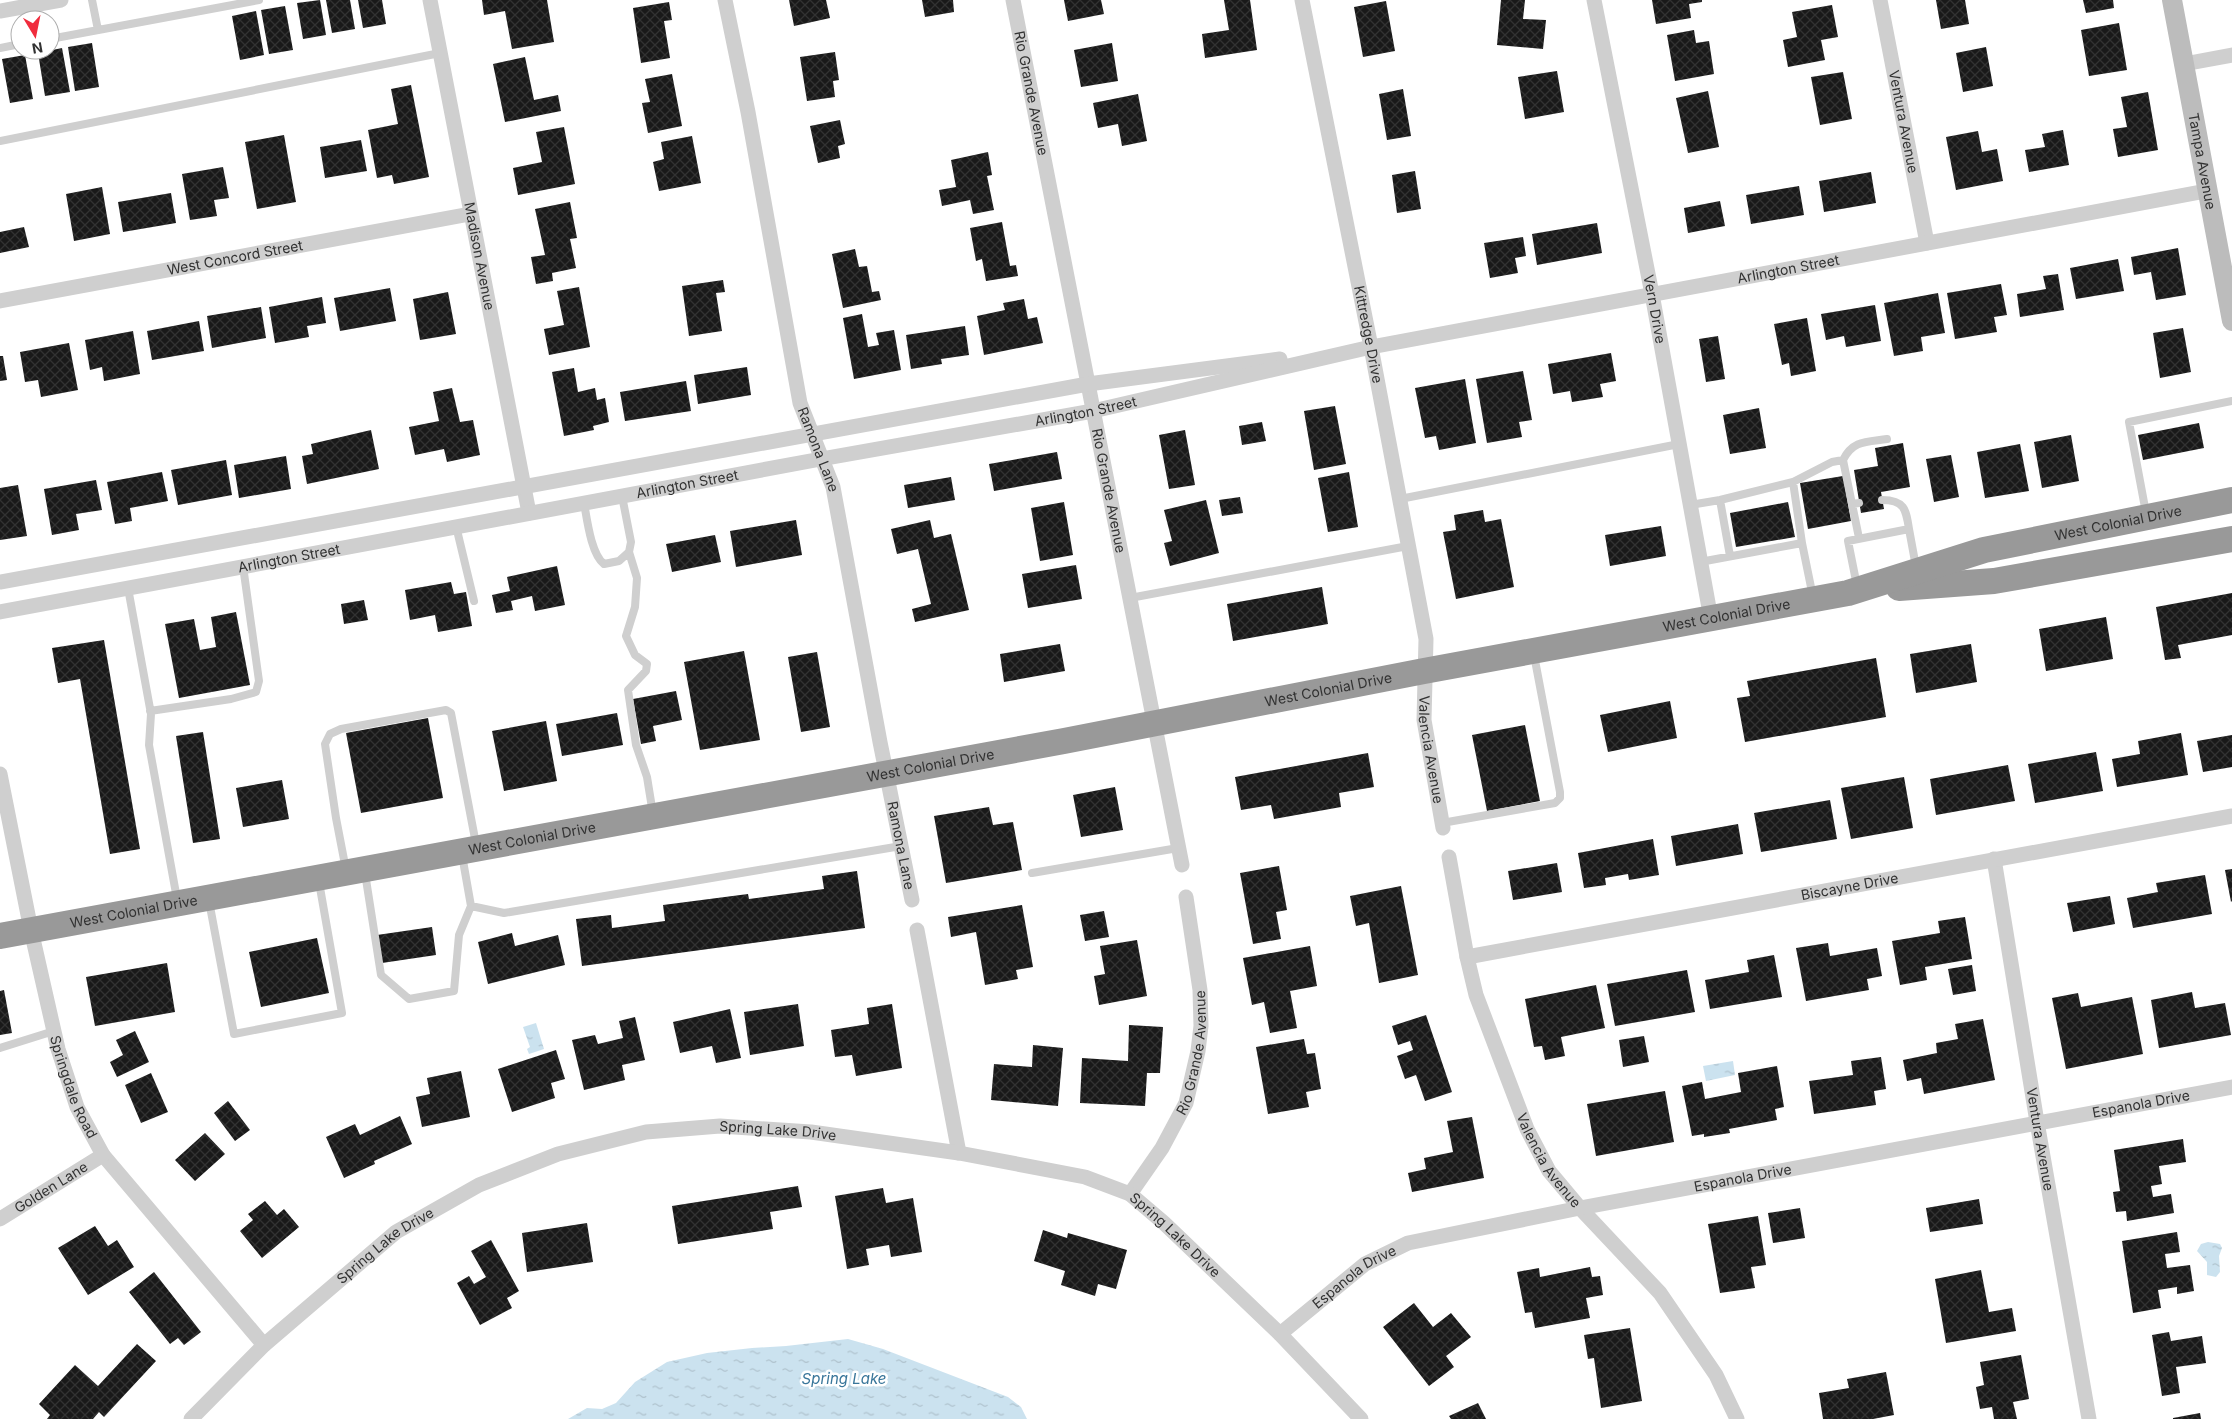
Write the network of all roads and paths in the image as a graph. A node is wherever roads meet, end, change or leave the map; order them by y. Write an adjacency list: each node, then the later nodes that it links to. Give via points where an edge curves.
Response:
1 (61, 0): 12 (street)
2 (92, 0): 13 (lane)
3 (259, 0): 11 (lane)
4 (430, 0): 15 (street, Madison Avenue)
5 (725, 0): 29 (street, Ramona Lane, via 800,403)
6 (1013, 0): 26 (street, Rio Grande Avenue)
7 (1302, 0): 25 (street, Kittredge Drive)
8 (1594, 0): 22 (street, Vern Drive)
9 (1880, 0): 21 (street, Ventura Avenue)
10 (2172, 0): 17 (street, Tampa Avenue)
11 (237, 2): 13 (lane)
12 (0, 12)
13 (98, 30): 14 (lane)
14 (60, 37)
15 (440, 53): 18 (lane); 20 (street, Madison Avenue)
16 (2232, 55): 17 (street)
17 (2184, 64): 19 (street, Tampa Avenue)
18 (0, 141)
19 (2206, 191): 21 (street, Arlington Street); 24 (street, Tampa Avenue)
20 (470, 214): 23 (street, West Concord Street); 35 (street, Madison Avenue)
21 (1927, 243): 22 (street, Arlington Street)
22 (1652, 294): 25 (street, Arlington Street); 31 (street, Vern Drive)
23 (0, 301)
24 (2232, 321)
25 (1371, 347): 26 (street, Arlington Street); 28 (street, Arlington Street); 37 (street, Kittredge Drive)
26 (1088, 384): 28 (street, Rio Grande Avenue); 29 (street, Arlington Street)
27 (2232, 401): 44 (lane, via 2129,422)
28 (1093, 411): 32 (street, Arlington Street); 59 (street, Rio Grande Avenue)
29 (812, 433): 32 (street, Ramona Lane); 35 (street, Arlington Street)
30 (1887, 439): 33 (lane, via 1856,444 1848,449)
31 (1679, 444): 37 (lane); 42 (street, Vern Drive)
32 (822, 459): 36 (street, Arlington Street); 69 (street, Ramona Lane, via 833,486)
33 (1843, 460): 34 (lane, via 1832,462); 47 (lane, via 1856,504)
34 (1792, 482): 38 (lane); 49 (lane)
35 (523, 486): 43 (street, Madison Avenue); 56 (street, Arlington Street)
36 (622, 496): 41 (street, Arlington Street); 51 (lane, via 631,542)
37 (1400, 499): 50 (street, Kittredge Drive)
38 (1720, 500): 42 (lane); 52 (lane)
39 (1882, 500): 46 (lane, via 1894,500 1902,505)
40 (2232, 500): 44 (highway, West Colonial Drive)
41 (584, 503): 43 (street, Arlington Street); 51 (lane, via 599,560 604,564 619,561)
42 (1690, 505): 53 (street, Vern Drive)
43 (529, 513): 45 (street, Arlington Street)
44 (2146, 517): 55 (highway, West Colonial Drive, via 1984,550)
45 (456, 526): 54 (street, Arlington Street); 61 (lane)
46 (1909, 529): 47 (lane); 55 (lane)
47 (1859, 538): 58 (lane, via 1848,540)
48 (2232, 539): 58 (highway, West Colonial Drive, via 1994,581)
49 (1802, 544): 52 (lane); 60 (lane)
50 (1408, 546): 59 (lane); 65 (street, Kittredge Drive, via 1426,639)
51 (629, 552): 70 (lane, via 637,578 635,607 626,636 635,655 647,664 646,672 628,690 636,745 647,777)
52 (1730, 556): 53 (lane)
53 (1700, 562): 63 (street, Vern Drive)
54 (243, 566): 57 (street, Arlington Street); 66 (lane, via 259,681 256,692)
55 (1917, 572): 58 (highway, West Colonial Drive)
56 (0, 582)
57 (128, 588): 62 (street, Arlington Street); 66 (lane)
58 (1859, 590): 60 (highway, West Colonial Drive)
59 (1130, 598): 67 (street, Rio Grande Avenue)
60 (1813, 599): 63 (highway, West Colonial Drive)
61 (474, 601)
62 (0, 612)
63 (1711, 619): 64 (highway, West Colonial Drive)
64 (1533, 651): 65 (highway, West Colonial Drive); 72 (lane, via 1560,798 1555,803)
65 (1424, 671): 67 (highway, West Colonial Drive); 72 (street, Valencia Avenue, via 1424,720)
66 (150, 711): 85 (lane, via 148,745)
67 (1154, 724): 69 (highway, West Colonial Drive); 74 (street, Rio Grande Avenue)
68 (0, 774): 87 (street, Springdale Road)
69 (887, 774): 70 (highway, West Colonial Drive); 73 (street, Ramona Lane)
70 (653, 816): 75 (highway, West Colonial Drive)
71 (2232, 816): 77 (street, Biscayne Drive)
72 (1443, 825)
73 (901, 846): 84 (street, Ramona Lane); 86 (lane, via 504,913)
74 (1178, 848): 78 (street, Rio Grande Avenue); 80 (lane)
75 (469, 850): 79 (highway, West Colonial Drive); 79 (lane, via 451,714 446,710 417,714 341,729 330,734 326,744 336,818); 86 (lane)
76 (1449, 857): 90 (street, Valencia Avenue)
77 (1994, 859): 90 (street, Biscayne Drive); 94 (street, Ventura Avenue)
78 (1182, 865)
79 (355, 871): 81 (highway, West Colonial Drive); 86 (lane, via 381,975 409,999 454,991 459,935)
80 (1032, 873)
81 (318, 878): 83 (highway, West Colonial Drive); 83 (lane, via 342,1013 290,1024 234,1034)
82 (1186, 897): 97 (street, Rio Grande Avenue, via 1200,990 1198,1051 1186,1103 1162,1148)
83 (208, 898): 85 (highway, West Colonial Drive)
84 (912, 900)
85 (178, 903): 87 (highway, West Colonial Drive)
86 (471, 906)
87 (31, 930): 89 (highway, West Colonial Drive); 91 (street, Springdale Road)
88 (917, 930): 95 (street)
89 (0, 936)
90 (1467, 957): 98 (street, Valencia Avenue, via 1476,995 1527,1129 1549,1171)
91 (54, 1031): 92 (lane); 96 (street, Springdale Road, via 78,1107)
92 (0, 1048)
93 (2232, 1087): 94 (street, Espanola Drive)
94 (2037, 1122): 98 (street, Espanola Drive); 105 (street, Ventura Avenue)
95 (959, 1153): 97 (street, Spring Lake Drive, via 1085,1177); 101 (street, Spring Lake Drive, via 811,1132 720,1126 646,1132 558,1154 478,1184 396,1232)
96 (103, 1155): 99 (street, Golden Lane); 101 (street, Springdale Road)
97 (1130, 1194): 100 (street, Spring Lake Drive, via 1164,1222)
98 (1580, 1208): 100 (street, Espanola Drive, via 1408,1243 1365,1264); 104 (street, Valencia Avenue, via 1660,1293 1716,1375)
99 (0, 1219)
100 (1280, 1334): 103 (street, Spring Lake Drive)
101 (264, 1345): 102 (street, Spring Lake Drive)
102 (191, 1419)
103 (1361, 1419)
104 (1737, 1419)
105 (2089, 1419)

